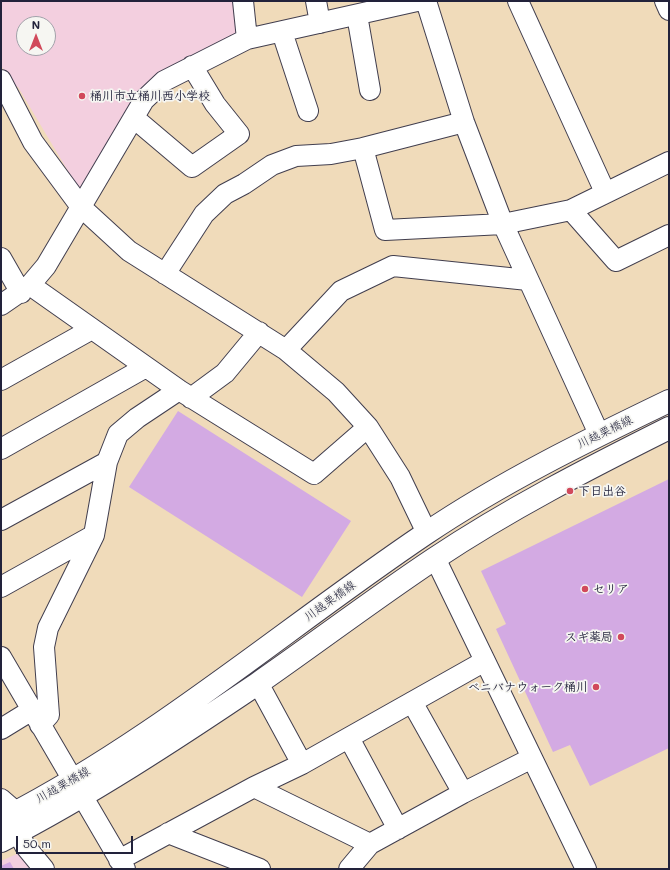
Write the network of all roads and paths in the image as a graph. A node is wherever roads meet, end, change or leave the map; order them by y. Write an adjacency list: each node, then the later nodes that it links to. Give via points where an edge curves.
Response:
1 (243, 1): 10 (street)
2 (316, 1): 8 (street)
3 (518, 1): 19 (street)
4 (665, 1): 6 (street)
5 (414, 2): 7 (street); 16 (street)
6 (669, 10)
7 (357, 16): 8 (street); 13 (street)
8 (320, 23): 9 (street)
9 (282, 32): 10 (street); 14 (street)
10 (247, 39): 11 (street)
11 (192, 66): 15 (street, via 164,81 144,100); 15 (street, via 214,104 239,134 192,167)
12 (1, 80): 20 (street, via 33,142)
13 (370, 90)
14 (308, 111)
15 (134, 118): 20 (street)
16 (464, 122): 17 (street); 22 (street)
17 (363, 148): 22 (street, via 385,230); 25 (street, via 331,154 296,156 272,165 225,194 204,214)
18 (669, 162): 19 (street)
19 (605, 192): 21 (street)
20 (81, 207): 25 (street, via 129,251); 27 (street, via 46,266)
21 (571, 210): 22 (street); 23 (street, via 616,261)
22 (503, 224): 26 (street)
23 (669, 235)
24 (1, 258): 27 (street)
25 (165, 274): 30 (street)
26 (528, 280): 31 (street, via 393,266 341,291); 38 (street)
27 (26, 289): 28 (street); 29 (street)
28 (1, 305)
29 (92, 329): 32 (street); 33 (street)
30 (259, 332): 31 (street); 34 (street, via 225,373)
31 (286, 350): 36 (street, via 336,392)
32 (146, 366): 34 (street); 39 (street)
33 (1, 380)
34 (185, 394): 36 (street, via 314,474); 40 (street, via 137,418 118,434)
35 (669, 401): 38 (main road, 川越栗橋線)
36 (368, 427): 42 (street, via 400,477)
37 (669, 428): 44 (main road, 川越栗橋線, via 549,491)
38 (599, 434): 42 (main road, 川越栗橋線)
39 (1, 449)
40 (107, 462): 41 (street); 43 (street)
41 (1, 520)
42 (427, 533): 56 (main road, 川越栗橋線, via 333,598)
43 (94, 535): 45 (street); 50 (street, via 48,628 44,646 49,715)
44 (435, 558): 47 (street); 48 (main road, 川越栗橋線)
45 (1, 587)
46 (2, 660): 50 (street)
47 (485, 661): 49 (street); 53 (street)
48 (258, 683): 54 (street); 56 (main road, 川越栗橋線)
49 (412, 702): 52 (street); 57 (street)
50 (36, 718): 51 (street); 56 (street)
51 (1, 729)
52 (349, 738): 54 (street); 59 (street)
53 (532, 758): 57 (street); 63 (street)
54 (302, 764): 55 (street)
55 (254, 787): 60 (street); 61 (street)
56 (78, 788): 58 (main road, 川越栗橋線); 62 (street)
57 (463, 793): 59 (street)
58 (7, 821): 64 (street)
59 (398, 829): 61 (street)
60 (168, 833): 62 (street); 65 (street)
61 (370, 844): 66 (street)
62 (122, 865)
63 (578, 866)
64 (44, 869)
65 (260, 869)
66 (349, 869)

